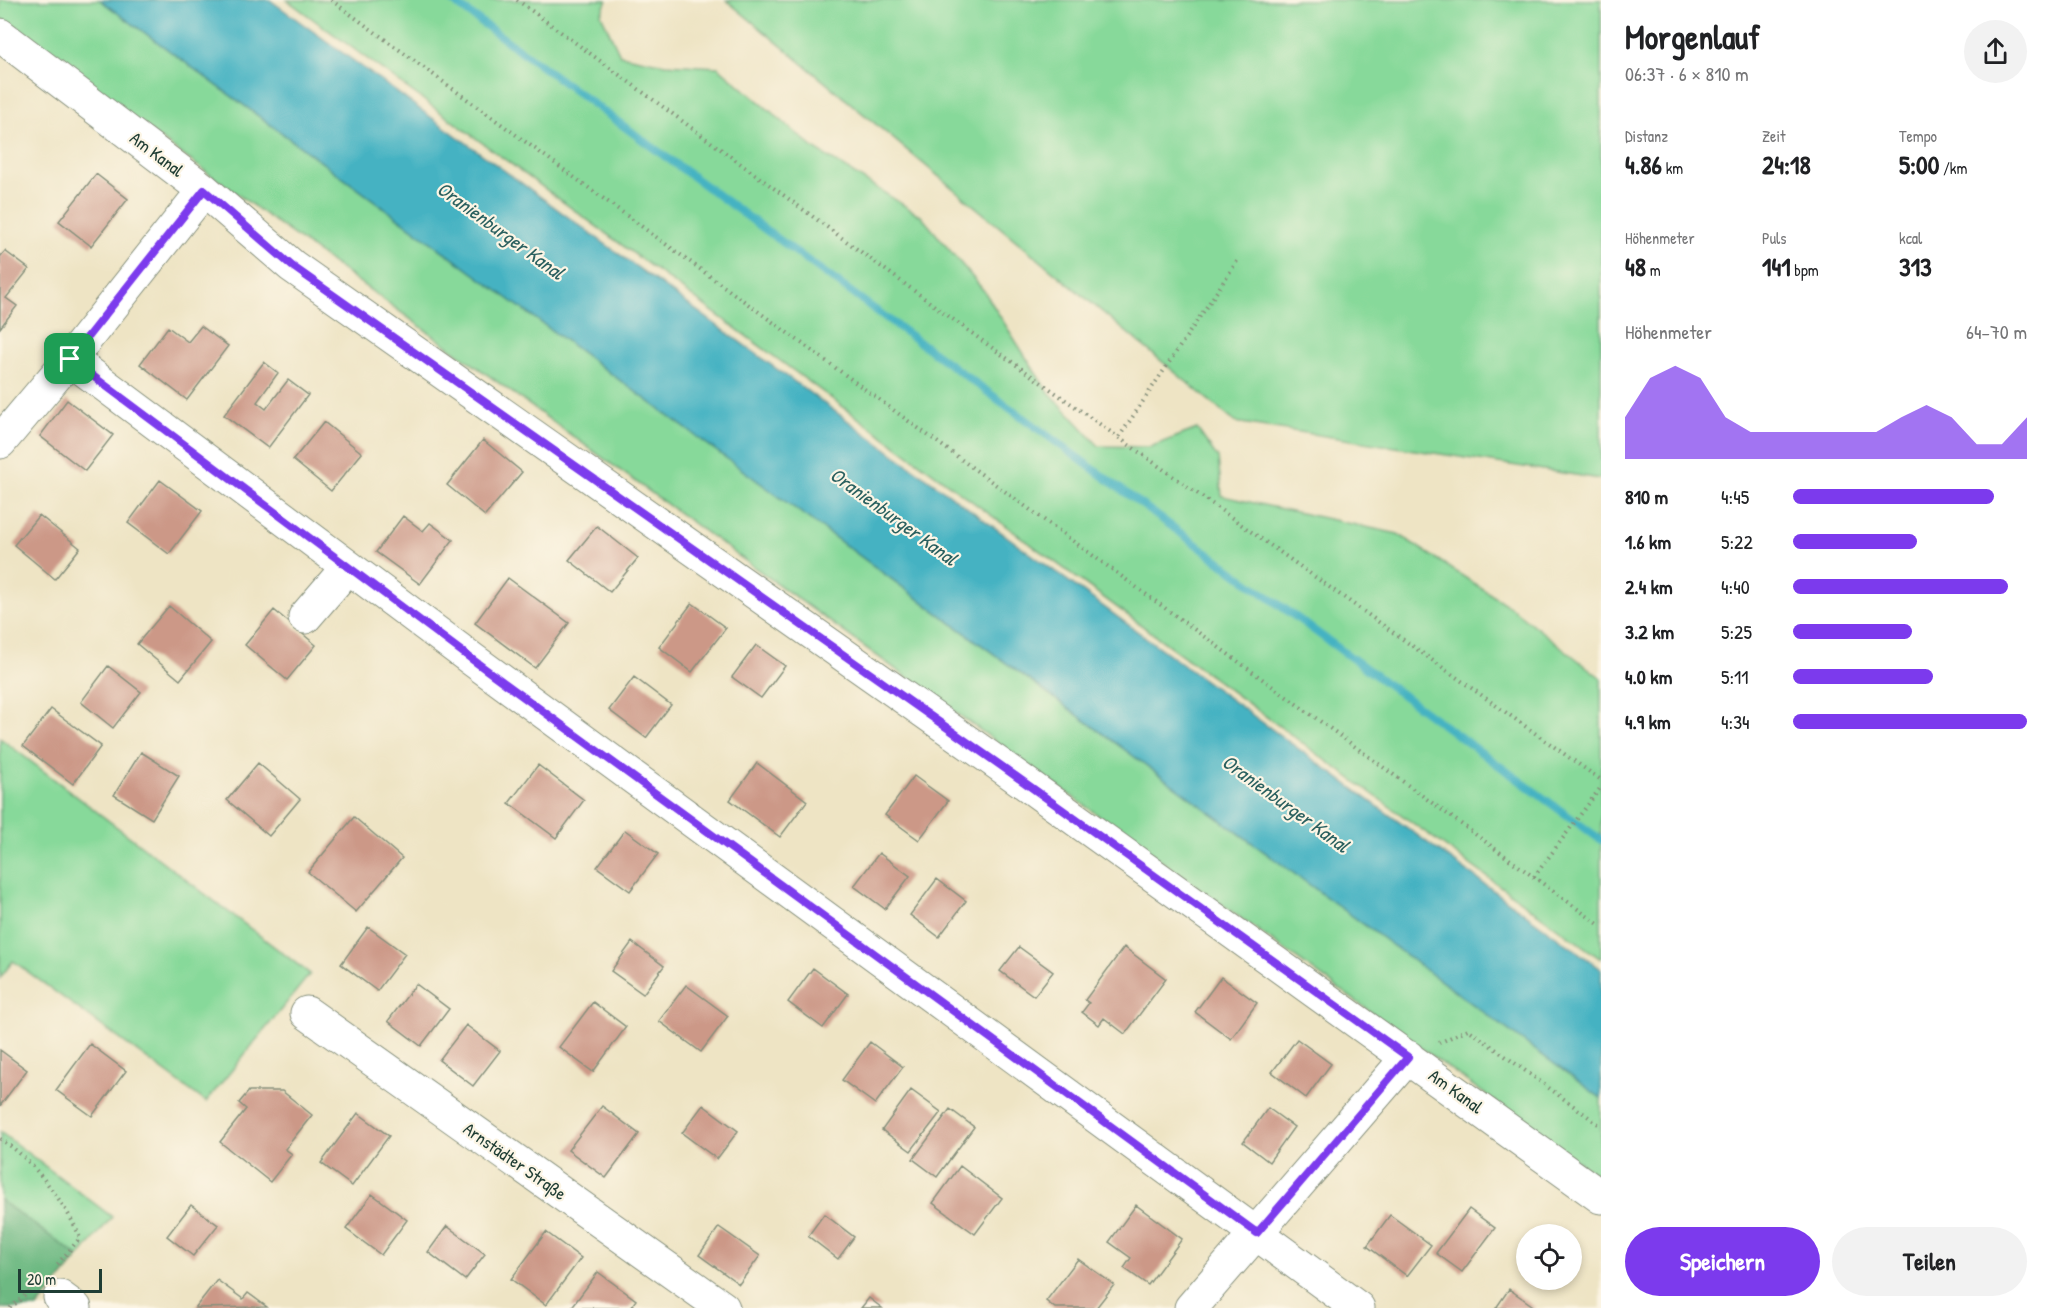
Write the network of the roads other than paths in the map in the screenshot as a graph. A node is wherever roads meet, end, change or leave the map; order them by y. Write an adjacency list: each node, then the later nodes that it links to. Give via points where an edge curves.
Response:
1 (0, 34): 2 (street, Am Kanal)
2 (204, 190): 3 (street); 8 (street, Am Kanal, via 292,266)
3 (70, 359): 4 (street); 5 (street)
4 (0, 442)
5 (348, 567): 6 (street); 10 (street)
6 (305, 617)
7 (307, 1013): 11 (street, Arnstädter Straße)
8 (1408, 1057): 9 (street, Am Kanal); 10 (street)
9 (1601, 1197)
10 (1257, 1233): 12 (street); 13 (street)
11 (723, 1308)
12 (1191, 1308)
13 (1358, 1308)

